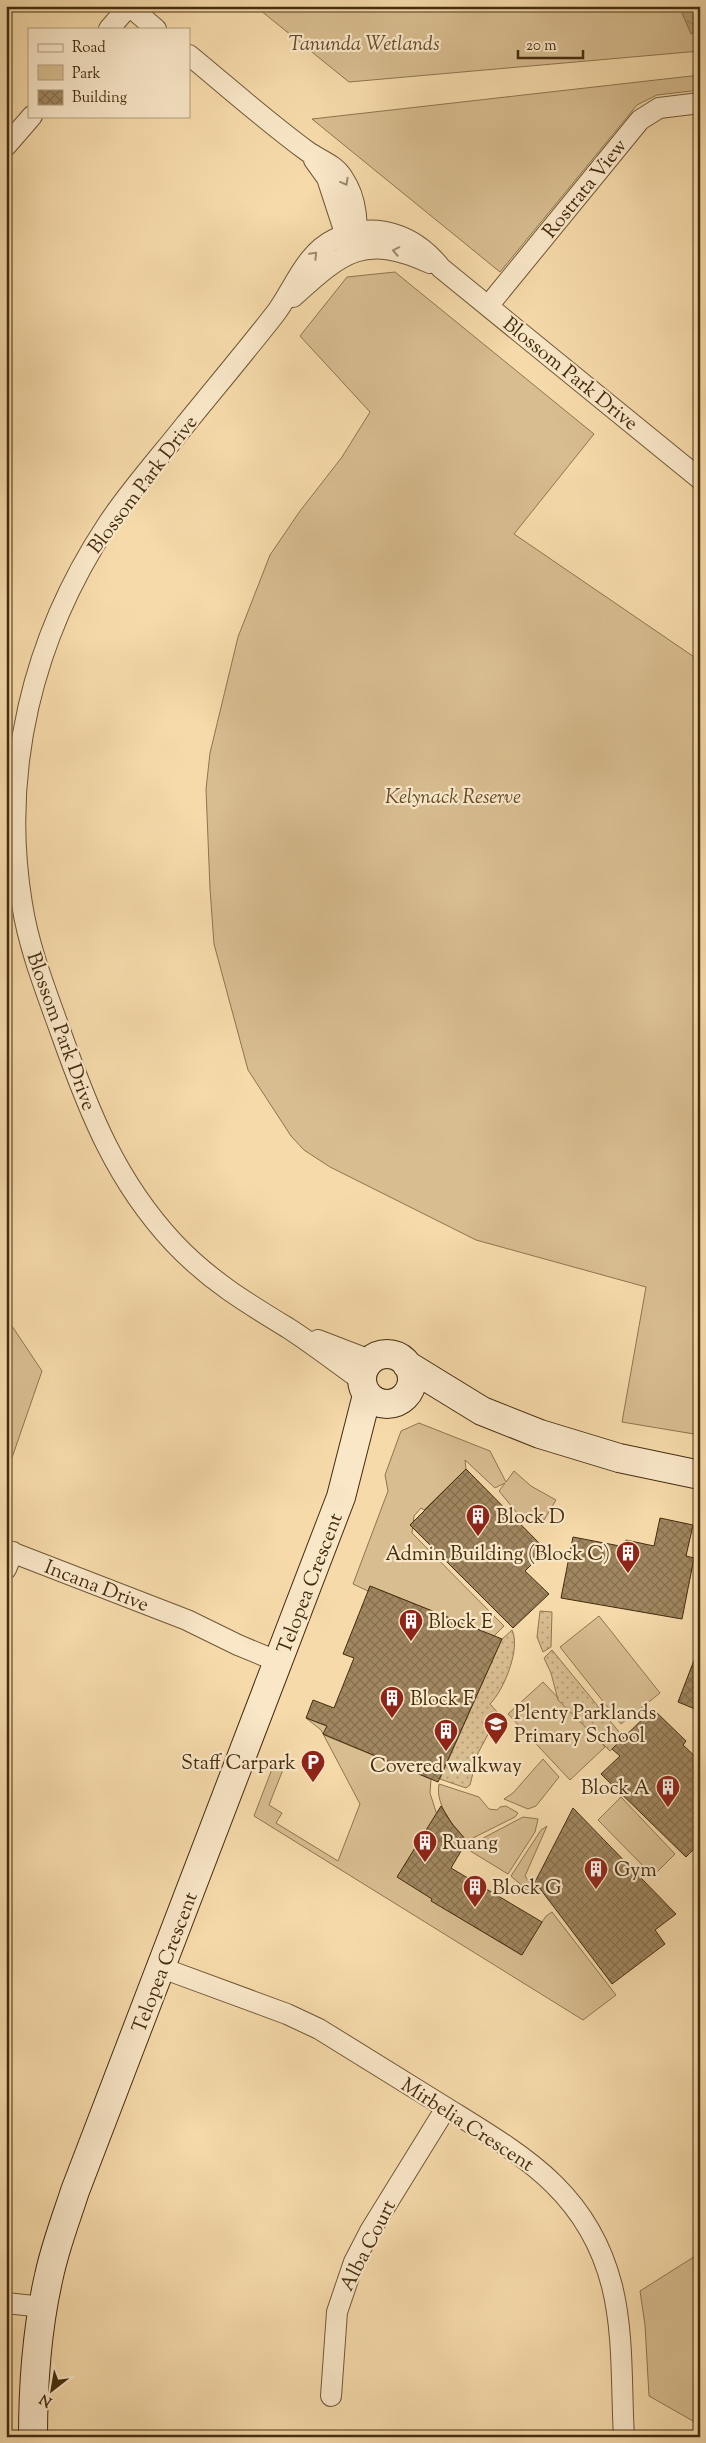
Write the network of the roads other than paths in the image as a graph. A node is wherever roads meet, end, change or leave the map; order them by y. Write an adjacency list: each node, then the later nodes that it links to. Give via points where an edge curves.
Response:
1 (129, 6): 2 (street); 3 (street)
2 (110, 28)
3 (155, 28)
4 (190, 56): 8 (street, via 308,152 342,175 354,202)
5 (700, 103): 9 (street, Rostrata View, via 659,108 640,120)
6 (30, 118): 7 (street)
7 (6, 146)
8 (353, 240): 9 (street, Blossom Park Drive, via 375,248 410,254 441,268); 12 (street, Blossom Park Drive, via 338,258 278,310 125,499 83,563 50,630 30,692 18,771 16,836 21,903 29,937 67,1051 103,1142 135,1196 174,1242 221,1286)
9 (488, 306): 10 (street, Blossom Park Drive)
10 (700, 479)
11 (407, 1365): 12 (street, Telopea Crescent, via 412,1381); 12 (street, Blossom Park Drive, via 393,1355 385,1354); 13 (street, Blossom Park Drive)
12 (379, 1387): 13 (street, Blossom Park Drive); 16 (street, Telopea Crescent)
13 (482, 1411): 14 (street, Blossom Park Drive, via 579,1447 665,1469)
14 (697, 1472)
15 (8, 1557): 16 (street, Incana Drive, via 187,1620 242,1634)
16 (281, 1655): 17 (street, Telopea Crescent)
17 (162, 1968): 18 (street, Mirbelia Crescent, via 305,2022); 21 (street, Telopea Crescent, via 75,2191 49,2276)
18 (446, 2108): 22 (street, Alba Court, via 354,2262 337,2312); 24 (street, Mirbelia Crescent, via 540,2170 569,2199 597,2243 612,2287 617,2314)
19 (6, 2303): 21 (street)
20 (6, 2314): 21 (street)
21 (42, 2314): 23 (street, Telopea Crescent)
22 (331, 2396)
23 (33, 2437)
24 (624, 2437)

